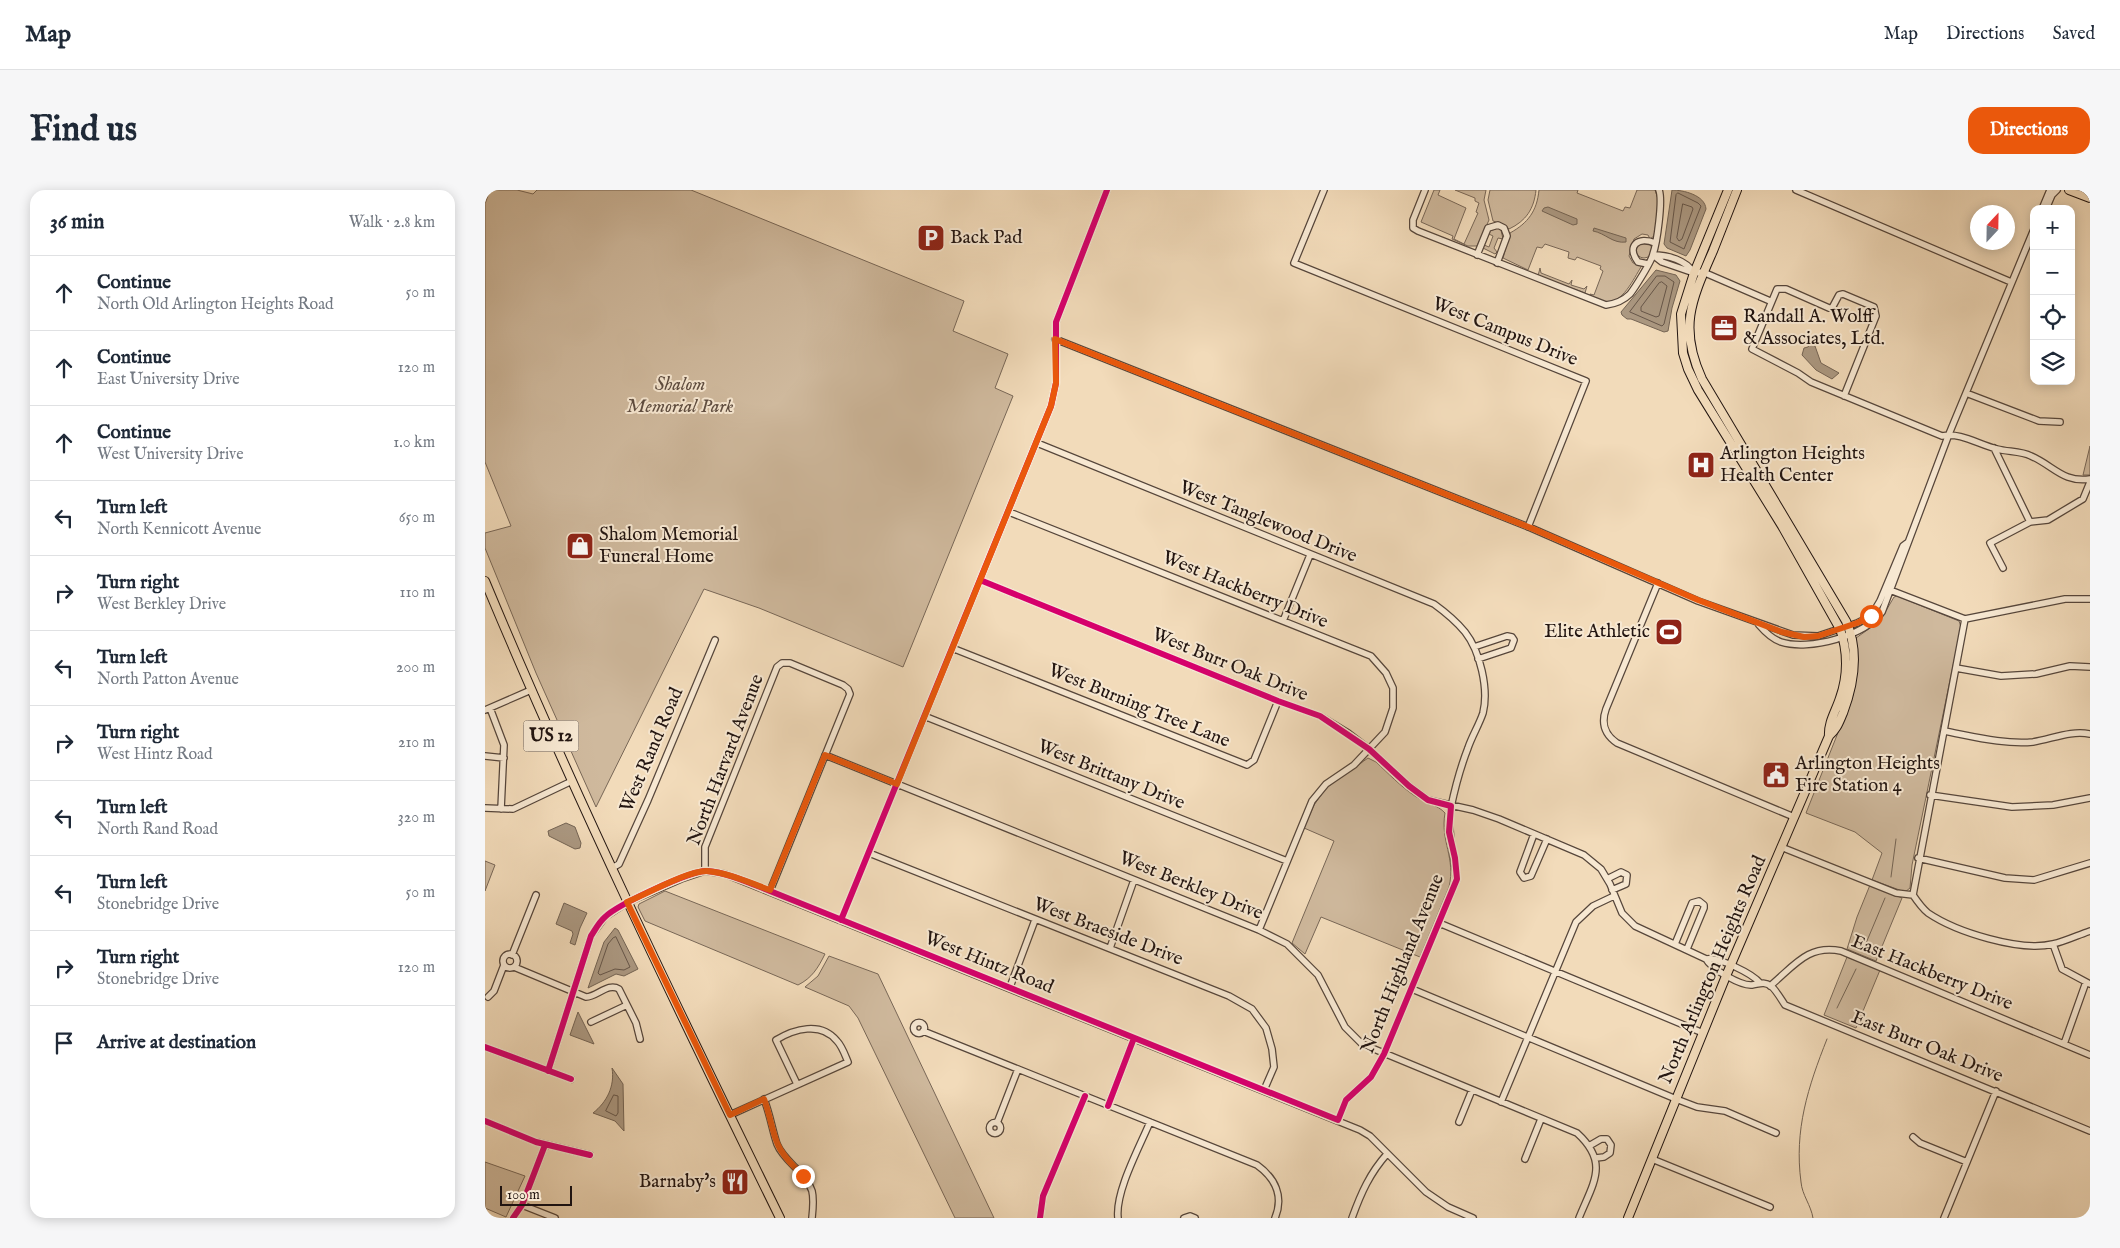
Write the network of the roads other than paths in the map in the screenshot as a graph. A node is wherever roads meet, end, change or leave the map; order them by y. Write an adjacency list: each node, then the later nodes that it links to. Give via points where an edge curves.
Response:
1 (1107, 190): 24 (street, via 1055,322)
2 (1324, 190): 34 (street, West Campus Drive, via 1294,263 1586,381)
3 (1425, 190): 16 (street, via 1413,228)
4 (1659, 190): 15 (street, via 1662,196)
5 (1728, 190): 21 (main road, North Arlington Heights Road)
6 (1737, 190): 20 (main road, North Arlington Heights Road)
7 (1796, 190): 22 (street)
8 (2050, 190): 12 (street)
9 (2057, 190): 13 (street)
10 (2069, 190): 11 (main road)
11 (2090, 198)
12 (2044, 205)
13 (2048, 205)
14 (2030, 239): 22 (street)
15 (1655, 243): 17 (street); 19 (street, via 1645,239 1634,248 1638,262)
16 (1477, 255): 18 (street); 18 (street, via 1488,228 1498,225 1507,236)
17 (1653, 255): 19 (street); 21 (street, via 1662,262)
18 (1497, 263): 19 (street, via 1606,305 1616,304 1629,294)
19 (1647, 264)
20 (1703, 272): 21 (street); 23 (street); 44 (main road, North Arlington Heights Road, via 1689,317 1695,362 1702,379 1828,589)
21 (1694, 273): 44 (main road, North Arlington Heights Road, via 1680,319 1687,369)
22 (2011, 282): 25 (street)
23 (1770, 302): 26 (street, via 1752,349 1811,382); 26 (street, via 1775,291 1783,288 1829,308 1843,294 1874,307 1876,316)
24 (1055, 339): 29 (street, via 1056,383); 34 (street)
25 (1966, 393): 27 (street, via 2039,421); 28 (street)
26 (1844, 396): 28 (street, via 1942,436)
27 (2060, 422)
28 (1949, 434): 30 (street); 40 (street)
29 (1037, 443): 32 (street); 35 (street, West Tanglewood Drive)
30 (1994, 448): 31 (street, via 2028,454 2059,475); 33 (street)
31 (2090, 481): 33 (street, via 2083,499 2048,520)
32 (1009, 512): 37 (street); 43 (street, West Hackberry Drive)
33 (2030, 522): 36 (street, via 1990,543)
34 (1528, 527): 39 (street)
35 (1310, 555): 43 (street); 46 (street, West Tanglewood Drive, via 1434,604 1466,633)
36 (2003, 568)
37 (980, 580): 47 (street); 52 (street, West Burr Oak Drive)
38 (485, 581): 51 (main road, US 12)
39 (1658, 583): 44 (street, via 1782,632 1804,637); 68 (street, via 1606,709 1605,730 1617,743)
40 (1889, 589): 42 (street); 44 (street, via 1877,619 1865,628)
41 (2090, 599): 42 (street, via 2065,599)
42 (1965, 619): 50 (street)
43 (1283, 621): 57 (street, West Hackberry Drive, via 1371,656 1386,673 1393,688 1393,708 1385,732)
44 (1845, 631): 68 (main road, North Arlington Heights Road, via 1845,675 1840,699 1829,736)
45 (715, 640): 76 (street, West Rand Road, via 649,800 619,864)
46 (1473, 647): 48 (street, West Tanglewood Drive); 48 (street, via 1507,636 1514,640 1511,648)
47 (952, 648): 52 (street, West Burning Tree Lane, via 1247,765 1254,760); 54 (street)
48 (1478, 660): 65 (street, West Tanglewood Drive, via 1484,690 1483,712 1467,750)
49 (2090, 667): 50 (street, via 2070,666 2036,674 2001,676)
50 (1957, 668): 55 (street)
51 (531, 690): 53 (street); 61 (main road, US 12)
52 (1277, 701): 57 (street, West Burr Oak Drive, via 1320,716)
53 (488, 709): 60 (street, via 503,738)
54 (923, 716): 62 (street); 74 (street, West Brittany Drive)
55 (1944, 731): 56 (street, via 1986,739 2031,742 2081,732); 63 (street)
56 (2090, 734)
57 (1369, 749): 65 (street, West Burr Oak Drive, via 1428,800); 74 (street, West Hackberry Drive, via 1354,765 1326,784 1313,801)
58 (825, 755): 62 (street, West Berkley Drive); 77 (street, North Harvard Avenue, via 849,691 843,685 790,663 782,663 777,667 705,847); 80 (street)
59 (485, 756): 60 (street)
60 (504, 758): 67 (street)
61 (572, 781): 67 (street, via 513,809); 76 (main road, US 12)
62 (897, 784): 72 (street); 79 (street, West Berkley Drive)
63 (1930, 796): 64 (street, via 2012,808); 73 (street)
64 (2090, 798)
65 (1451, 806): 69 (street, West Burr Oak Drive, via 1473,810); 87 (street, North Highland Avenue, via 1449,832 1457,879)
66 (485, 808): 67 (street)
67 (501, 809)
68 (1794, 817): 71 (main road, North Arlington Heights Road)
69 (1534, 834): 70 (street, West Burr Oak Drive); 70 (street, via 1520,872 1524,878 1531,876)
70 (1547, 839): 78 (street, West Burr Oak Drive, via 1584,855 1601,869)
71 (1781, 847): 83 (street, via 1896,893); 97 (main road, North Arlington Heights Road)
72 (869, 853): 85 (street); 86 (street, West Braeside Drive)
73 (1918, 858): 75 (street, via 2005,878 2034,880); 83 (street)
74 (1287, 861): 88 (street, West Hackberry Drive)
75 (2090, 863)
76 (612, 868): 84 (main road, US 12)
77 (705, 871): 80 (street, West Hintz Road, via 725,874); 84 (street, West Hintz Road)
78 (1607, 879): 81 (street, West Burr Oak Drive); 81 (street, via 1621,872 1627,875 1625,884)
79 (1134, 880): 88 (street, West Berkley Drive); 92 (street)
80 (770, 890): 85 (street, West Hintz Road)
81 (1613, 893): 90 (street, via 1622,913 1635,926); 99 (street, via 1576,922)
82 (536, 895): 94 (street)
83 (1913, 895): 91 (street, via 1926,912 1941,921 1992,940 2021,946)
84 (627, 902): 106 (street, West Hintz Road, via 605,917 591,936); 131 (main road, US 12)
85 (841, 920): 104 (street, West Hintz Road)
86 (1035, 920): 92 (street, West Braeside Drive); 104 (street)
87 (1439, 923): 99 (street); 105 (street, North Highland Avenue)
88 (1259, 930): 117 (street, West Berkley Drive, via 1287,944 1318,975 1345,1027 1362,1044)
89 (2090, 931): 91 (street)
90 (1675, 944): 93 (street); 93 (street, via 1692,903 1699,901 1704,908)
91 (2053, 944): 102 (street, via 2062,968)
92 (1110, 948): 123 (street, West Braeside Drive, via 1229,996 1252,1009 1266,1028 1272,1049 1273,1067)
93 (1687, 949): 95 (street)
94 (512, 954): 96 (street, via 504,958); 98 (street, via 517,959)
95 (1706, 959): 97 (street, via 1713,958); 100 (street)
96 (504, 965): 98 (street); 107 (street, via 494,991)
97 (1731, 966): 100 (main road, North Arlington Heights Road); 101 (street, via 1755,976)
98 (514, 967): 106 (street)
99 (1555, 970): 111 (street); 112 (street)
100 (1726, 976): 101 (street, via 1745,984); 111 (main road, North Arlington Heights Road)
101 (1760, 983): 103 (street)
102 (2088, 983): 115 (street)
103 (1771, 986): 115 (street, East Hackberry Drive, via 1809,952 1832,949); 125 (street, East Burr Oak Drive, via 1785,1005)
104 (1010, 987): 113 (street, West Hintz Road)
105 (1412, 989): 112 (street); 117 (street, North Highland Avenue)
106 (573, 992): 108 (street, via 591,997 611,986 616,987); 120 (street, West Hintz Road)
107 (488, 997)
108 (627, 1005): 109 (street); 114 (street)
109 (591, 1022)
110 (923, 1032): 119 (street)
111 (1703, 1033): 128 (main road, North Arlington Heights Road)
112 (1527, 1037): 128 (street); 129 (street)
113 (1134, 1038): 123 (street, West Hintz Road); 130 (street)
114 (640, 1039)
115 (2064, 1044): 118 (street, East Hackberry Drive)
116 (485, 1047): 120 (street)
117 (1384, 1054): 124 (street, West Berkley Drive); 133 (street, North Highland Avenue, via 1371,1076 1346,1100)
118 (2090, 1055)
119 (1018, 1069): 126 (street); 137 (street)
120 (548, 1071): 121 (street)
121 (571, 1079)
122 (797, 1084): 122 (street, via 848,1062 837,1040 813,1028 776,1040); 127 (street)
123 (1265, 1090): 133 (street, West Hintz Road)
124 (1472, 1090): 129 (street, West Berkley Drive); 136 (street)
125 (1996, 1091): 138 (street, East Burr Oak Drive); 148 (street)
126 (1085, 1096): 130 (street); 155 (street, via 1043,1196)
127 (764, 1099): 131 (street); 154 (street, via 777,1144 812,1191)
128 (1676, 1099): 139 (street, via 1697,1107 1725,1111); 147 (main road, North Arlington Heights Road)
129 (1501, 1102): 132 (street, West Berkley Drive)
130 (1107, 1106): 135 (street)
131 (730, 1115): 153 (main road, US 12)
132 (1541, 1119): 142 (street, West Berkley Drive, via 1577,1133); 146 (street)
133 (1338, 1120): 143 (street, West Hintz Road, via 1370,1136)
134 (485, 1121): 141 (street)
135 (1150, 1122): 156 (street, via 1121,1191 1116,1207); 159 (street, via 1257,1165 1276,1185)
136 (1459, 1122)
137 (997, 1123)
138 (2090, 1131)
139 (1776, 1133)
140 (1913, 1137): 148 (street, via 1920,1143)
141 (545, 1145): 144 (street); 149 (street)
142 (1589, 1146): 145 (street); 145 (street, via 1601,1139 1607,1139 1611,1145 1610,1153)
143 (1387, 1154): 160 (street, via 1363,1189); 161 (street, West Hintz Road, via 1426,1192)
144 (590, 1155)
145 (1596, 1158): 162 (street, via 1596,1176)
146 (1525, 1159)
147 (1652, 1159): 150 (street); 163 (main road, North Arlington Heights Road)
148 (1967, 1162): 164 (street)
149 (523, 1205): 151 (street); 152 (street)
150 (1770, 1207)
151 (513, 1218)
152 (555, 1218)
153 (780, 1218)
154 (812, 1218)
155 (1040, 1218)
156 (1118, 1218)
157 (1185, 1218): 158 (street)
158 (1195, 1218)
159 (1275, 1218)
160 (1352, 1218)
161 (1473, 1218)
162 (1579, 1218)
163 (1628, 1218)
164 (1944, 1218)

